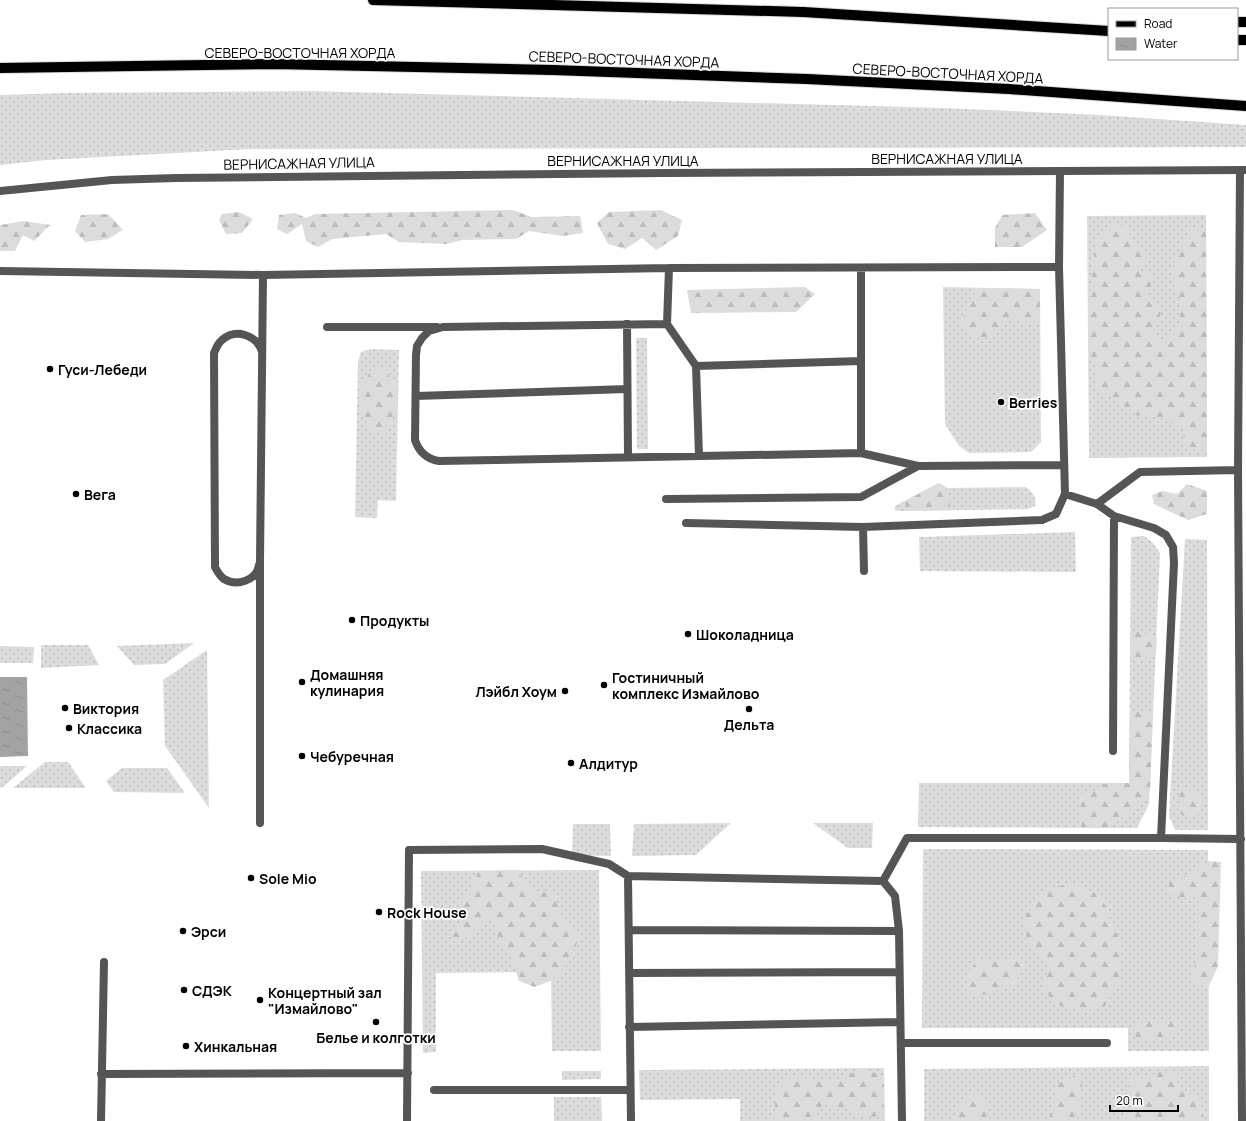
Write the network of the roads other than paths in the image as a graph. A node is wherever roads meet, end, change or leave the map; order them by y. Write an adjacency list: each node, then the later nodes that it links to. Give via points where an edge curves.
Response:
1 (373, 0): 3 (main road, via 803,12)
2 (1108, 24): 3 (main road)
3 (1034, 26): 4 (main road)
4 (1108, 31)
5 (0, 68): 6 (main road, СЕВЕРО-ВОСТОЧНАЯ ХОРДА, via 274,64 561,70 1009,89)
6 (1246, 106)
7 (1243, 170): 8 (street, ВЕРНИСАЖНАЯ УЛИЦА); 29 (street)
8 (1060, 171): 9 (street, ВЕРНИСАЖНАЯ УЛИЦА, via 176,178 112,180); 10 (street)
9 (0, 191)
10 (1060, 267): 12 (street); 27 (street)
11 (669, 268): 12 (street); 14 (street); 16 (street)
12 (861, 268): 20 (street)
13 (0, 271): 14 (street)
14 (264, 275): 19 (street)
15 (627, 324): 16 (street); 18 (street); 22 (street)
16 (667, 324): 21 (street)
17 (327, 327): 18 (street)
18 (443, 327): 23 (street, via 429,331 417,346)
19 (262, 351): 36 (street); 36 (street, via 254,339 239,334 223,339 214,353 215,567 225,579 240,582 254,575)
20 (861, 361): 21 (street); 24 (street)
21 (696, 366): 25 (street)
22 (627, 389): 23 (street); 26 (street)
23 (416, 396): 26 (street, via 416,440 421,452 431,459 439,461)
24 (861, 453): 25 (street); 28 (street)
25 (699, 456): 26 (street)
26 (628, 457)
27 (1064, 465): 28 (street); 30 (street)
28 (918, 466): 31 (street, via 861,497)
29 (1238, 470): 32 (street, via 1140,472); 41 (street)
30 (1065, 494): 32 (street); 35 (street, via 1056,514 1042,520)
31 (666, 499)
32 (1097, 504): 33 (street)
33 (1114, 516): 38 (street); 40 (street, via 1154,528 1166,535 1173,548)
34 (686, 523): 35 (street)
35 (863, 527): 37 (street)
36 (260, 561): 39 (street)
37 (864, 571)
38 (1113, 751)
39 (260, 823)
40 (1161, 838): 41 (street); 43 (street, via 907,838)
41 (1241, 839): 49 (street)
42 (628, 876): 43 (street); 44 (street); 54 (street, via 609,864 542,849 409,850)
43 (883, 881): 45 (street, via 894,896)
44 (629, 930): 45 (street); 48 (street)
45 (899, 931): 47 (street)
46 (104, 962): 55 (street)
47 (899, 972): 48 (street); 50 (street)
48 (629, 974): 51 (street)
49 (1244, 1012): 62 (street)
50 (900, 1022): 51 (street); 52 (street)
51 (630, 1027): 57 (street)
52 (901, 1043): 53 (street); 61 (street)
53 (1107, 1043)
54 (408, 1073): 55 (street); 59 (street)
55 (101, 1074): 58 (street)
56 (434, 1090): 57 (street)
57 (630, 1090): 60 (street)
58 (101, 1121)
59 (407, 1121)
60 (631, 1121)
61 (902, 1121)
62 (1242, 1121)

